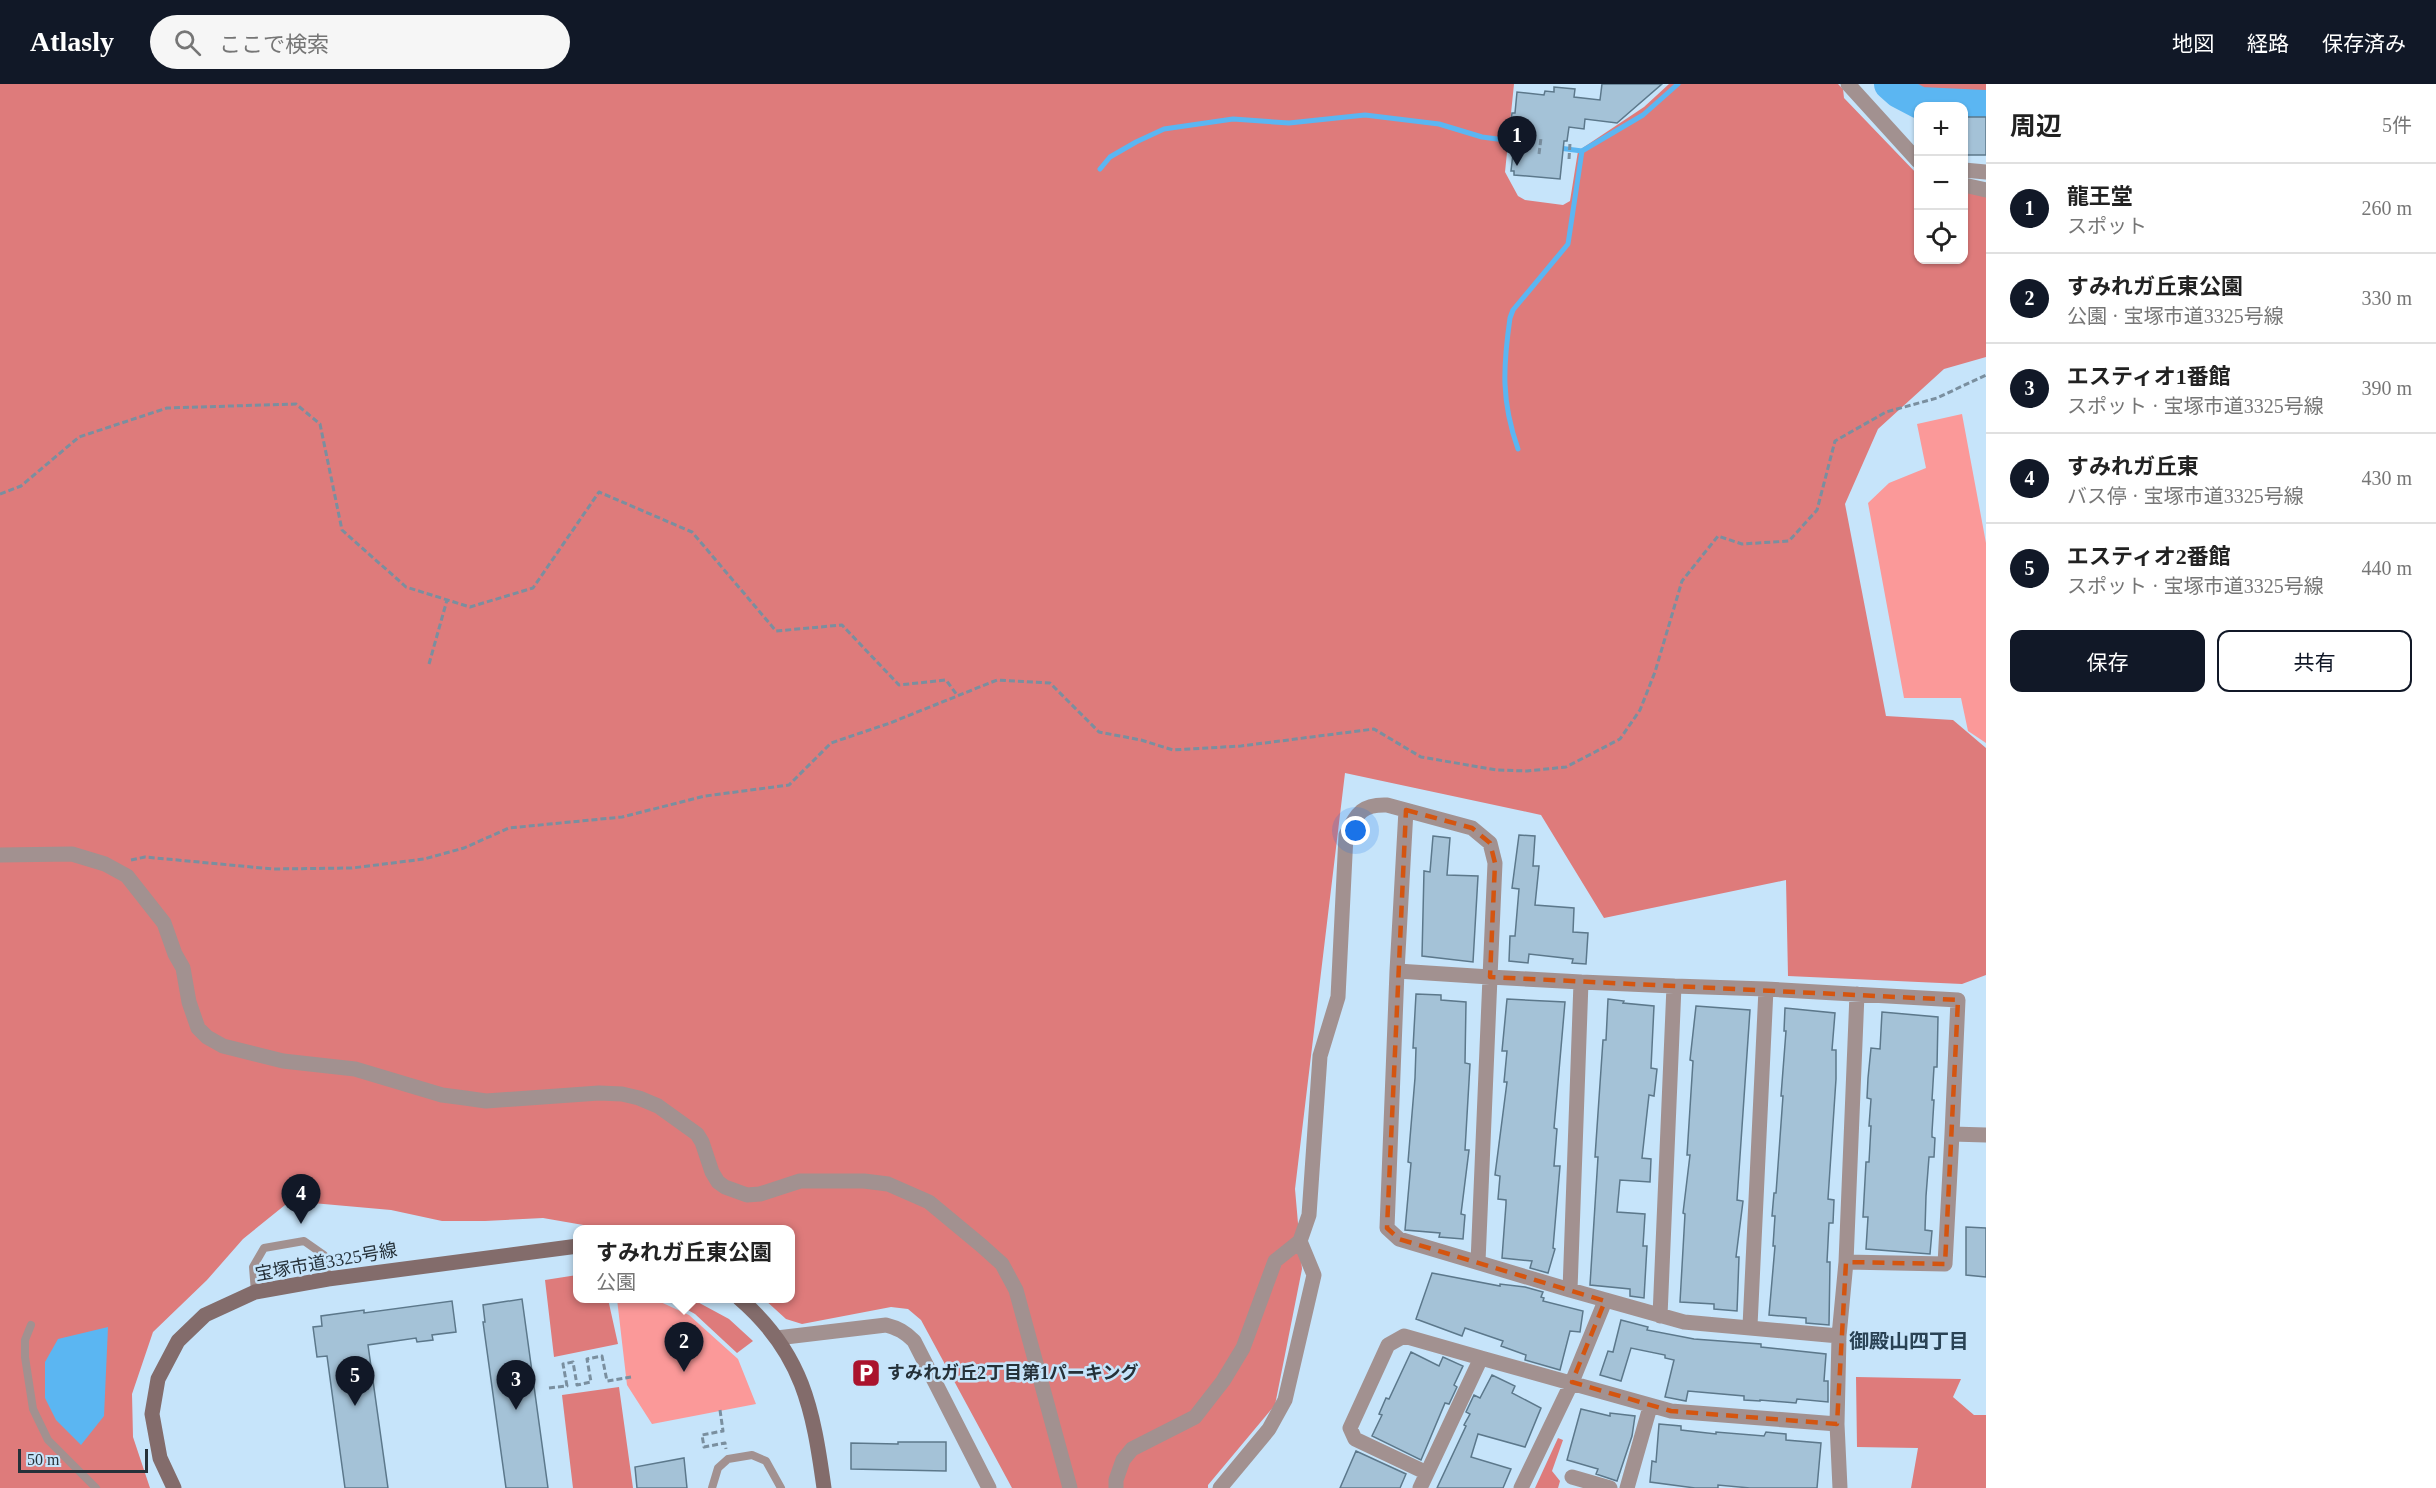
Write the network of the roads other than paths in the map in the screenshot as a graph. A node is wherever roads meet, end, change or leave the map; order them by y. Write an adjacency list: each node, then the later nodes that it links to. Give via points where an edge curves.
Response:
1 (1848, 84): 2 (street)
2 (1914, 157)
3 (1968, 170): 4 (street)
4 (1986, 172)
5 (1968, 186): 6 (street)
6 (1986, 190)
7 (1406, 810): 9 (street); 10 (street, via 1472,828 1490,843 1495,863); 17 (street, via 1373,804 1357,813 1346,835 1338,997 1320,1056 1309,1215)
8 (0, 855): 43 (street, via 72,854 127,876 164,923 183,968 198,1028 223,1046 283,1061 355,1069 442,1095 486,1101 622,1094 658,1106 697,1134 718,1182 734,1191 747,1195 800,1181 864,1181 888,1184 929,1202 1002,1264 1016,1290)
9 (1397, 971): 10 (street); 19 (street, via 1387,1228 1399,1239)
10 (1490, 977): 11 (street); 19 (street)
11 (1581, 982): 12 (street); 22 (street)
12 (1674, 987): 13 (street); 26 (street)
13 (1766, 989): 14 (street); 28 (street)
14 (1857, 994): 15 (street, via 1958,1000); 20 (street)
15 (1952, 1134): 16 (street); 20 (street, via 1945,1264)
16 (1986, 1135)
17 (1300, 1241): 44 (street, via 1275,1261 1247,1340 1223,1381 1194,1417 1132,1449 1123,1460); 45 (street, via 1314,1275 1285,1400 1269,1429)
18 (573, 1247): 21 (street, 宝塚市道3325号線)
19 (1478, 1262): 22 (street)
20 (1846, 1262): 29 (street)
21 (328, 1279): 23 (street, 宝塚市道3325号線); 23 (lane, via 324,1255 304,1241 264,1248 253,1267)
22 (1570, 1290): 24 (street)
23 (255, 1292): 38 (street, 宝塚市道3325号線, via 204,1314 178,1341 158,1378 152,1414 160,1458)
24 (1605, 1301): 26 (street); 32 (street)
25 (744, 1303): 30 (street)
26 (1660, 1316): 28 (street, via 1684,1322)
27 (31, 1325): 37 (lane, via 25,1340 25,1357 33,1409 48,1440)
28 (1750, 1326): 29 (street)
29 (1839, 1336): 34 (street)
30 (777, 1338): 41 (street, via 797,1368 807,1397); 42 (street, via 886,1325 907,1333)
31 (1481, 1358): 32 (street); 35 (street); 35 (street, via 1404,1336 1388,1345 1350,1428 1355,1439)
32 (1572, 1382): 33 (street); 47 (street)
33 (1650, 1407): 34 (street); 49 (street)
34 (1837, 1424): 50 (street)
35 (1427, 1473): 46 (street)
36 (1572, 1477): 48 (street)
37 (96, 1488)
38 (174, 1488)
39 (711, 1488): 40 (lane, via 718,1468 728,1459 752,1455 766,1461)
40 (781, 1488)
41 (824, 1488)
42 (989, 1488)
43 (1070, 1488)
44 (1116, 1488)
45 (1220, 1488)
46 (1420, 1488)
47 (1521, 1488)
48 (1610, 1488)
49 (1627, 1488)
50 (1840, 1488)

